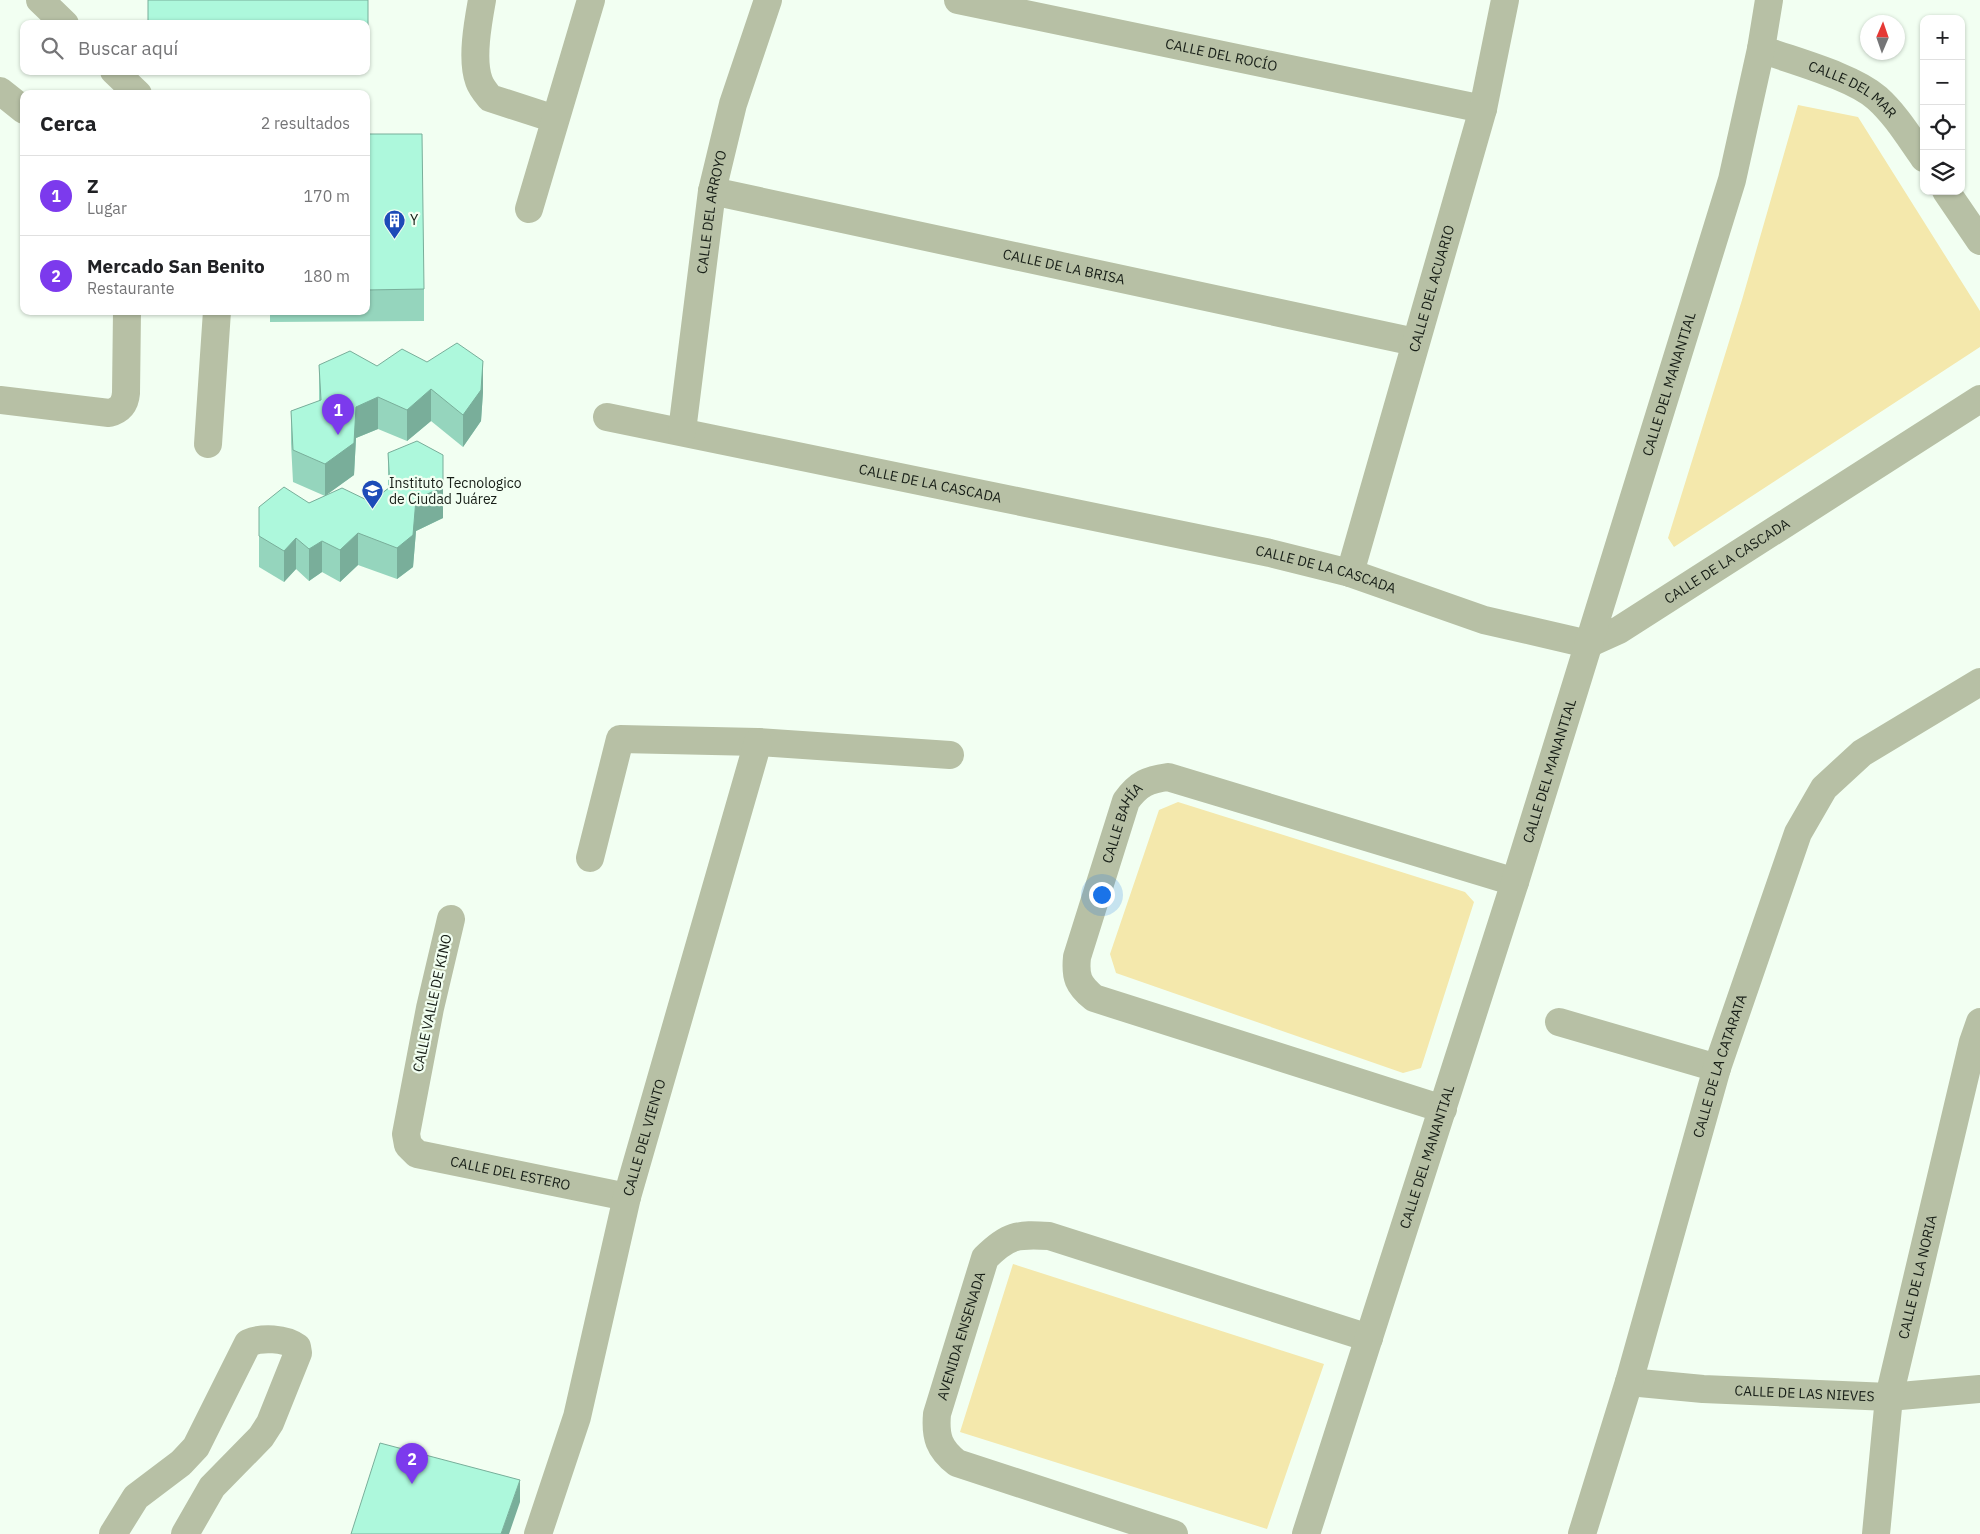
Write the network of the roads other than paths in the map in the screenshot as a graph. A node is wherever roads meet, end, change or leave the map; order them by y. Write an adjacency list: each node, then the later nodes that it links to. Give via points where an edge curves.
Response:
1 (40, 0): 8 (street)
2 (482, 0): 15 (street, via 476,30 479,81 490,98)
3 (591, 0): 15 (street)
4 (768, 0): 17 (street, CALLE DEL ARROYO, via 733,104)
5 (958, 0): 14 (street, CALLE DEL ROCÍO)
6 (1505, 0): 14 (street, CALLE DEL ACUARIO)
7 (1769, 0): 9 (street, CALLE DEL MANANTIAL)
8 (61, 20)
9 (1761, 49): 16 (street, CALLE DEL MAR, via 1853,82 1876,97); 30 (street, CALLE DEL MANANTIAL, via 1732,180)
10 (118, 75): 11 (street)
11 (134, 90)
12 (0, 91): 13 (street)
13 (20, 107)
14 (1483, 109): 23 (street, CALLE DEL ACUARIO)
15 (555, 119): 19 (street)
16 (1920, 152)
17 (712, 191): 23 (street, CALLE DE LA BRISA); 27 (street, CALLE DEL ARROYO)
18 (1949, 195): 20 (street)
19 (529, 209)
20 (1980, 241)
21 (127, 315): 25 (street, via 126,400 118,410 109,413)
22 (217, 315): 28 (street)
23 (1415, 342): 29 (street, CALLE DEL ACUARIO)
24 (1980, 399): 30 (street, CALLE DE LA CASCADA, via 1619,630)
25 (0, 400)
26 (607, 417): 27 (street, CALLE DE LA CASCADA)
27 (682, 431): 29 (street, CALLE DE LA CASCADA, via 1270,553)
28 (208, 444)
29 (1350, 573): 30 (street, CALLE DE LA CASCADA, via 1484,620)
30 (1588, 644): 35 (street, CALLE DEL MANANTIAL)
31 (1980, 682): 39 (street, CALLE DE LA CATARATA, via 1862,752 1824,788 1798,832)
32 (758, 742): 33 (street); 34 (street, via 620,739); 42 (street, CALLE DEL VIENTO)
33 (950, 755)
34 (590, 858)
35 (1515, 882): 40 (street, CALLE DEL MANANTIAL); 40 (street, CALLE BAHÍA, via 1168,777 1148,780 1126,801 1077,957 1078,980 1083,989 1094,998)
36 (451, 919): 41 (street, CALLE VALLE DE KINO)
37 (1559, 1022): 39 (street)
38 (1980, 1022): 46 (street, CALLE DE LA NORIA)
39 (1717, 1068): 44 (street, CALLE DE LA CATARATA)
40 (1443, 1109): 43 (street, CALLE DEL MANANTIAL)
41 (406, 1134): 42 (street, CALLE DEL ESTERO, via 408,1145 417,1154)
42 (627, 1197): 51 (street, CALLE DEL VIENTO, via 577,1417)
43 (1369, 1338): 52 (street, AVENIDA ENSENADA, via 1049,1236 1024,1234 1008,1238 985,1258 937,1414 935,1430 946,1454 957,1463); 53 (street, CALLE DEL MANANTIAL)
44 (1629, 1382): 46 (street, CALLE DE LAS NIEVES, via 1703,1389); 54 (street, CALLE DE LA CATARATA)
45 (1980, 1389): 46 (street, CALLE DE LAS NIEVES)
46 (1889, 1397): 55 (street, CALLE DE LA NORIA)
47 (181, 1463): 48 (street); 48 (street, via 206,1431 248,1343 263,1339 289,1342 297,1347 298,1353 270,1423 261,1437); 49 (street, via 136,1497)
48 (212, 1487): 50 (street)
49 (113, 1534)
50 (185, 1534)
51 (538, 1534)
52 (1174, 1534)
53 (1306, 1534)
54 (1582, 1534)
55 (1876, 1534)

